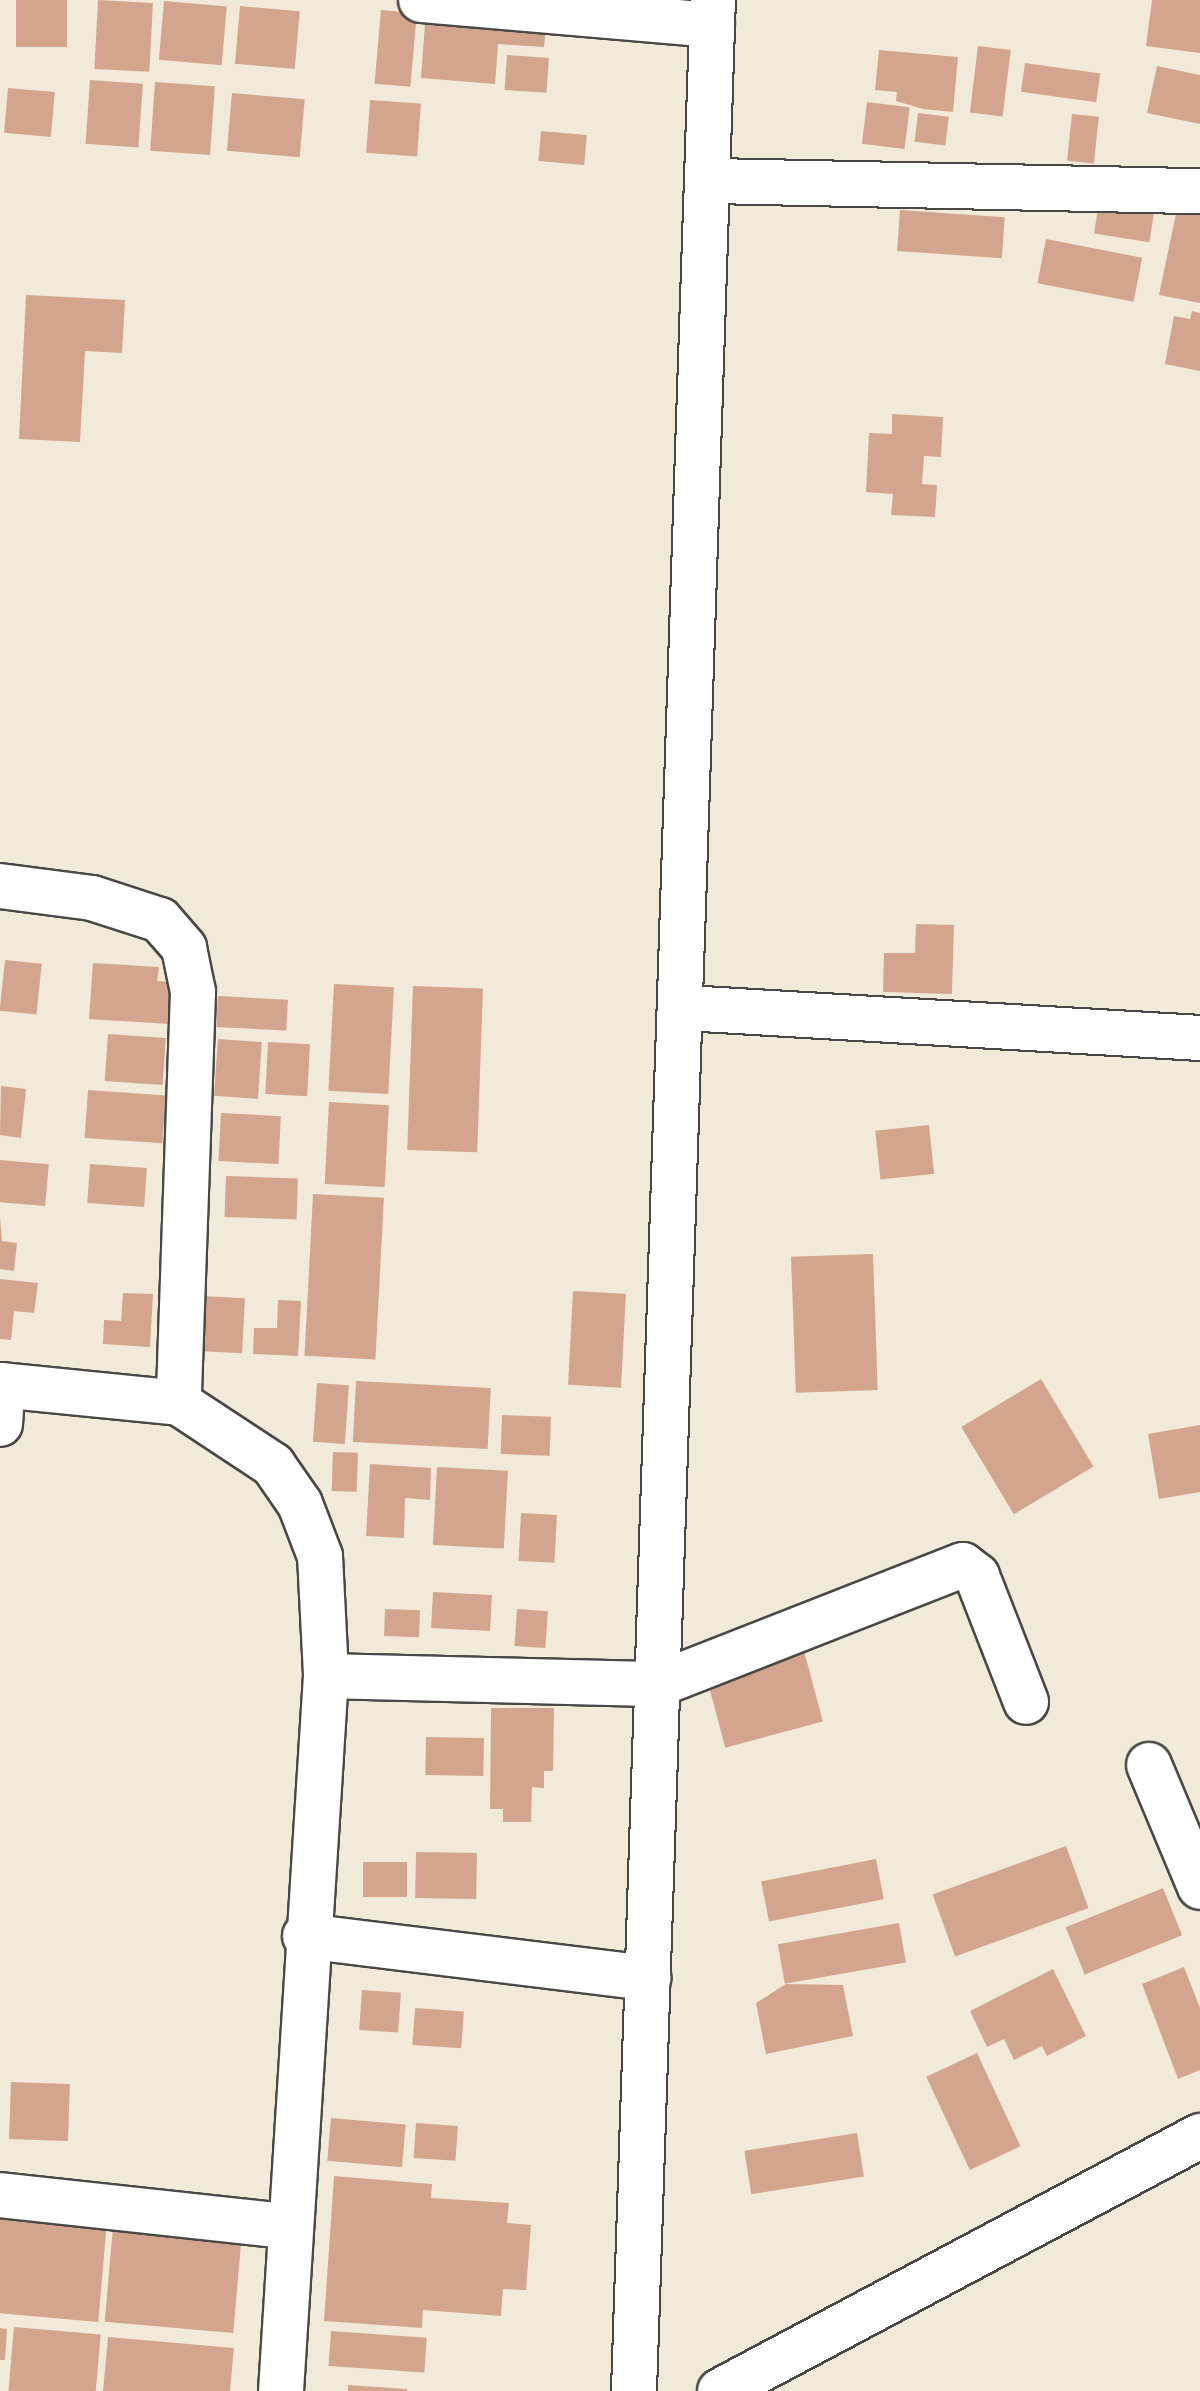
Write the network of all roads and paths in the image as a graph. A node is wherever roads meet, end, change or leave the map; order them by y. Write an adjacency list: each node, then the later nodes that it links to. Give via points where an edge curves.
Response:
1 (421, 0): 2 (street)
2 (713, 13): 3 (street)
3 (712, 181): 4 (street); 6 (street)
4 (1200, 191)
5 (0, 886): 9 (street, via 92,898 160,920 184,948 193,992)
6 (685, 1008): 7 (street); 11 (street)
7 (1200, 1038)
8 (1, 1398): 9 (street)
9 (179, 1403): 10 (street, via 256,1450 300,1504 320,1556)
10 (326, 1676): 11 (street); 15 (street)
11 (659, 1684): 12 (street, via 963,1565 977,1576); 16 (street)
12 (1026, 1702)
13 (1149, 1765): 14 (street)
14 (1200, 1887)
15 (305, 1936): 16 (street); 19 (street)
16 (648, 1978): 21 (street)
17 (1200, 2136): 22 (street)
18 (0, 2195): 19 (street)
19 (287, 2226): 20 (street)
20 (281, 2391)
21 (634, 2391)
22 (720, 2391)

